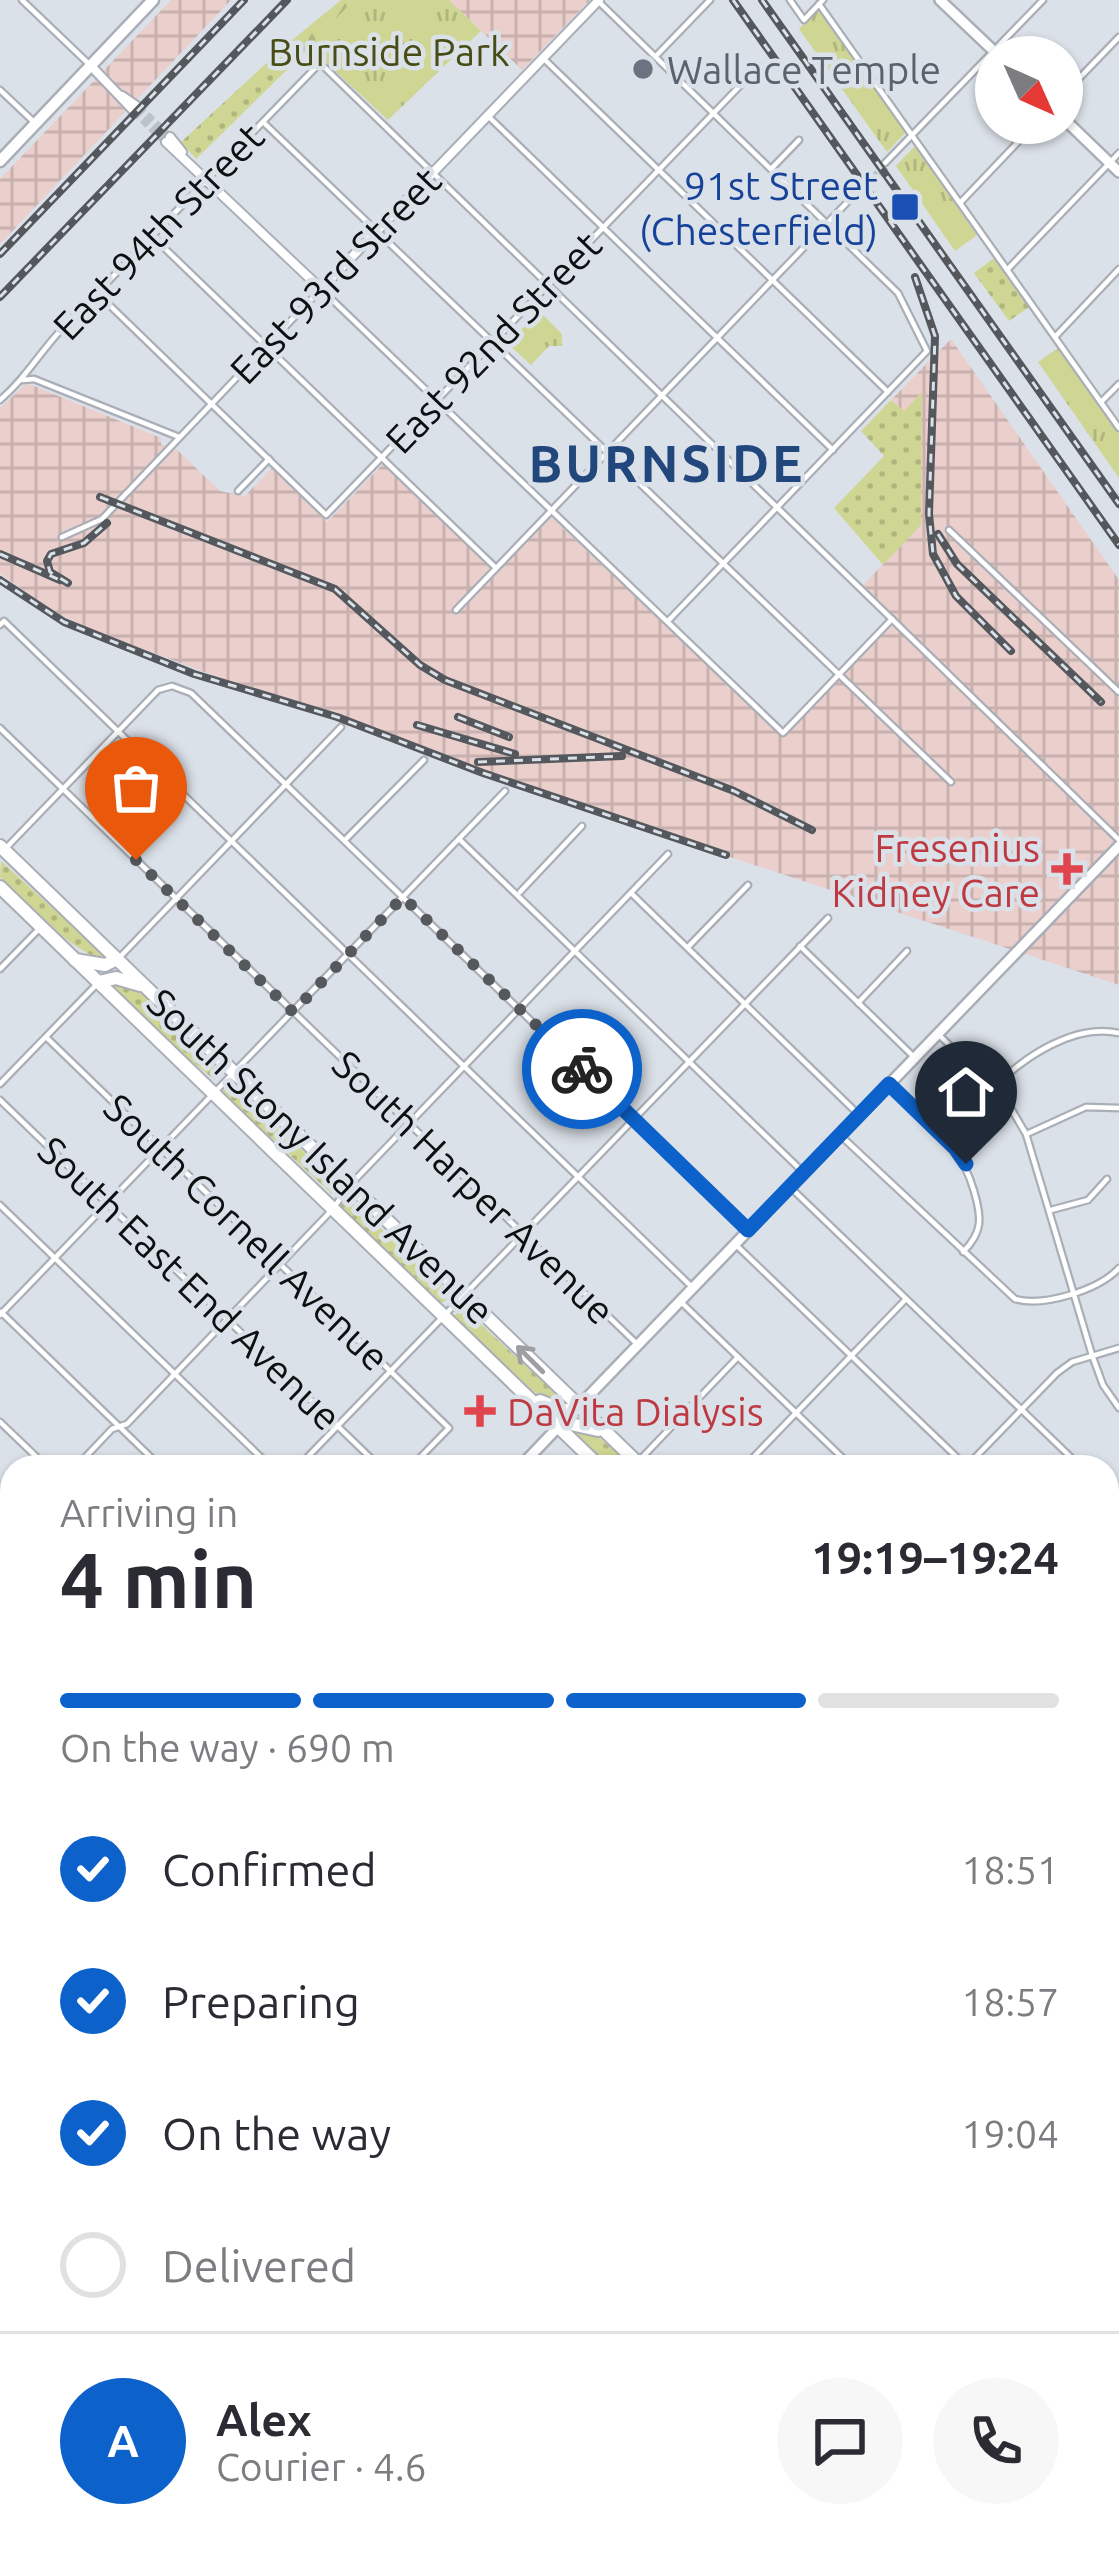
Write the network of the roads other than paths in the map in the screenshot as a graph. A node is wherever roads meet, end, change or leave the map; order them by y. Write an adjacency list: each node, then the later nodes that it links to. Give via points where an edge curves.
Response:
1 (22, 0): 14 (street)
2 (599, 0): 12 (street); 13 (street, East 93rd Street)
3 (710, 0): 12 (street)
4 (790, 0): 7 (street, via 804,20)
5 (940, 0): 9 (main road)
6 (1043, 0): 10 (street)
7 (821, 2): 24 (street)
8 (146, 3): 14 (main road)
9 (978, 36)
10 (1012, 36)
11 (1119, 37): 16 (street)
12 (656, 57): 20 (street)
13 (543, 58): 21 (street, East 93rd Street); 34 (street)
14 (91, 66): 19 (street); 23 (main road)
15 (759, 66): 20 (street, East 92nd Street)
16 (1083, 74)
17 (975, 75): 24 (street)
18 (0, 90): 23 (street)
19 (136, 109)
20 (714, 113): 33 (street); 34 (street, East 92nd Street)
21 (487, 116): 36 (street, East 93rd Street); 41 (street)
22 (263, 122): 36 (street, East 94th Street, via 320,64); 37 (street, East 94th Street); 42 (street)
23 (35, 124): 30 (main road)
24 (913, 136): 31 (street); 39 (street)
25 (1083, 138): 32 (main road)
26 (168, 140): 37 (street)
27 (799, 140): 33 (street)
28 (1016, 144): 39 (street)
29 (1119, 153): 32 (street)
30 (0, 160)
31 (888, 163)
32 (1109, 163): 35 (main road); 45 (street)
33 (771, 169): 40 (street)
34 (658, 170): 41 (street, East 92nd Street); 46 (street)
35 (1119, 172)
36 (433, 173): 42 (street, East 93rd Street); 47 (street)
37 (208, 179): 43 (street, East 94th Street); 48 (street)
38 (859, 193): 40 (street)
39 (960, 203): 45 (street)
40 (828, 225): 46 (street); 56 (street, via 898,293 927,351)
41 (603, 228): 47 (street, East 92nd Street); 51 (street)
42 (376, 231): 48 (street, East 93rd Street); 52 (street)
43 (153, 236): 49 (street, East 94th Street); 53 (street)
44 (1119, 269): 50 (street)
45 (1007, 270): 50 (street)
46 (773, 281): 51 (street); 56 (street)
47 (548, 285): 52 (street, East 92nd Street); 57 (street)
48 (321, 289): 53 (street, East 93rd Street); 59 (street)
49 (98, 294): 54 (street, East 94th Street); 61 (street)
50 (1055, 337): 60 (street)
51 (718, 339): 57 (street); 64 (street)
52 (492, 343): 59 (street, East 92nd Street); 65 (street)
53 (266, 346): 61 (street, East 93rd Street); 66 (street)
54 (23, 380): 58 (street, East 94th Street); 63 (street)
55 (1119, 384): 60 (street)
56 (889, 393): 64 (street)
57 (662, 396): 65 (street); 69 (street)
58 (0, 400)
59 (436, 400): 66 (street, East 92nd Street); 70 (street)
60 (1101, 403): 62 (street)
61 (211, 404): 63 (street, East 93rd Street); 67 (street)
62 (1119, 428)
63 (179, 437): 72 (street, East 93rd Street, via 101,519)
64 (833, 450): 69 (street)
65 (607, 454): 70 (street); 73 (street)
66 (381, 458): 67 (street, East 92nd Street, via 326,515); 74 (street)
67 (268, 459): 68 (street)
68 (238, 491)
69 (777, 508): 73 (street); 76 (street)
70 (552, 511): 74 (street); 77 (street)
71 (949, 530): 80 (street)
72 (62, 537)
73 (722, 565): 77 (street); 79 (street)
74 (496, 568): 75 (street)
75 (456, 610)
76 (892, 620): 79 (street); 93 (street)
77 (667, 622): 79 (street, via 783,733)
78 (2, 623): 83 (street)
79 (838, 676): 85 (street)
80 (1119, 692)
81 (340, 727): 86 (street)
82 (0, 728): 87 (street, South Harper Avenue)
83 (118, 731): 86 (street, via 166,686 198,698); 87 (street); 92 (street)
84 (424, 760): 91 (street)
85 (951, 782)
86 (286, 784): 91 (street); 92 (street)
87 (63, 789): 94 (street); 101 (street, South Harper Avenue)
88 (505, 791): 90 (street)
89 (582, 826): 99 (street)
90 (459, 839): 99 (street); 100 (street)
91 (345, 840): 100 (street)
92 (231, 841): 101 (street); 108 (street)
93 (1119, 843): 119 (main road)
94 (1, 850): 109 (highway, South Stony Island Avenue)
95 (668, 854): 98 (street)
96 (748, 885): 105 (street)
97 (0, 887): 103 (highway, South Stony Island Avenue)
98 (631, 893): 105 (street); 106 (street)
99 (518, 894): 106 (street)
100 (403, 897): 108 (street); 116 (street)
101 (176, 898): 109 (street); 117 (street, South Harper Avenue)
102 (828, 918): 104 (street)
103 (41, 927): 110 (highway, South Stony Island Avenue); 111 (street)
104 (800, 946): 114 (street); 115 (street)
105 (688, 947): 115 (street)
106 (575, 950): 116 (street); 122 (street)
107 (907, 952): 114 (street)
108 (348, 954): 117 (street); 123 (street)
109 (118, 959): 110 (highway); 112 (street); 113 (highway, South Stony Island Avenue)
110 (75, 960): 112 (highway, South Stony Island Avenue)
111 (0, 969)
112 (99, 982): 113 (highway, via 116,978); 120 (street); 128 (highway, South Stony Island Avenue)
113 (146, 988): 124 (highway, South Stony Island Avenue)
114 (858, 1003): 121 (street)
115 (746, 1004): 122 (street); 131 (street)
116 (520, 1009): 123 (street); 132 (street)
117 (293, 1012): 124 (street); 133 (street, South Harper Avenue)
118 (1119, 1033): 127 (street, via 1078,1034 1020,1062)
119 (938, 1034): 121 (main road); 127 (street)
120 (46, 1037): 125 (street); 136 (street, South Cornell Avenue)
121 (915, 1058): 126 (main road)
122 (690, 1062): 132 (street); 137 (street)
123 (464, 1066): 133 (street); 138 (street)
124 (234, 1072): 128 (street); 140 (highway, South Stony Island Avenue)
125 (0, 1084)
126 (889, 1084): 131 (main road); 149 (street, via 966,1164 981,1222)
127 (994, 1088): 134 (street)
128 (214, 1094): 136 (street); 144 (highway, South Stony Island Avenue)
129 (0, 1100): 142 (street, South East End Avenue)
130 (1119, 1108): 134 (street, via 1086,1107)
131 (860, 1115): 135 (main road)
132 (634, 1119): 138 (street); 146 (street)
133 (409, 1124): 140 (street); 147 (street, South Harper Avenue)
134 (1027, 1134): 145 (street)
135 (840, 1135): 137 (main road); 149 (street)
136 (160, 1149): 142 (street); 151 (street, South Cornell Avenue)
137 (804, 1173): 141 (main road)
138 (578, 1177): 147 (street); 153 (street)
139 (1107, 1179): 145 (street, via 1088,1200)
140 (350, 1185): 144 (street); 155 (highway, South Stony Island Avenue)
141 (790, 1187): 146 (main road); 156 (street)
142 (107, 1204): 150 (street); 160 (street, South East End Avenue)
143 (0, 1205): 150 (street)
144 (332, 1210): 151 (street); 159 (highway, South Stony Island Avenue)
145 (1049, 1211): 154 (street)
146 (748, 1230): 148 (main road)
147 (523, 1234): 155 (street); 161 (street, South Harper Avenue)
148 (735, 1244): 153 (main road); 164 (street)
149 (963, 1252): 154 (street, via 1015,1299)
150 (55, 1258): 158 (street); 167 (street)
151 (280, 1264): 160 (street); 166 (street, South Cornell Avenue)
152 (1119, 1268): 154 (street, via 1107,1281)
153 (693, 1288): 157 (main road)
154 (1072, 1291): 163 (street)
155 (464, 1294): 159 (street); 169 (highway, South Stony Island Avenue, one-way to 155)
156 (906, 1299): 164 (street); 171 (street)
157 (680, 1301): 161 (main road); 165 (street)
158 (1, 1313): 175 (street)
159 (444, 1316): 166 (street); 168 (highway, South Stony Island Avenue)
160 (227, 1319): 167 (street); 174 (street, South East End Avenue)
161 (638, 1345): 169 (main road)
162 (1119, 1348): 163 (street)
163 (1092, 1355): 170 (street); 171 (street, via 1057,1373)
164 (851, 1356): 172 (street); 191 (street)
165 (738, 1357): 172 (street); 188 (street)
166 (391, 1371): 174 (street); 184 (street, South Cornell Avenue, via 448,1427)
167 (175, 1374): 175 (street); 181 (street)
168 (528, 1396): 169 (highway, via 564,1411); 176 (highway, South Stony Island Avenue)
169 (578, 1407): 176 (main road); 177 (highway, South Stony Island Avenue)
170 (1119, 1408)
171 (1021, 1410): 192 (street); 193 (street)
172 (796, 1413): 189 (street); 190 (street)
173 (0, 1422): 178 (street)
174 (338, 1426): 182 (street); 183 (street, South East End Avenue)
175 (119, 1427): 179 (street); 180 (street)
176 (559, 1427): 177 (highway); 185 (main road); 186 (highway, South Stony Island Avenue)
177 (603, 1430): 187 (highway, South Stony Island Avenue)
178 (34, 1455)
179 (87, 1455)
180 (148, 1455)
181 (259, 1455)
182 (310, 1455)
183 (368, 1455)
184 (422, 1455)
185 (532, 1455)
186 (588, 1455)
187 (627, 1455)
188 (647, 1455)
189 (756, 1455)
190 (840, 1455)
191 (954, 1455)
192 (978, 1455)
193 (1068, 1455)

